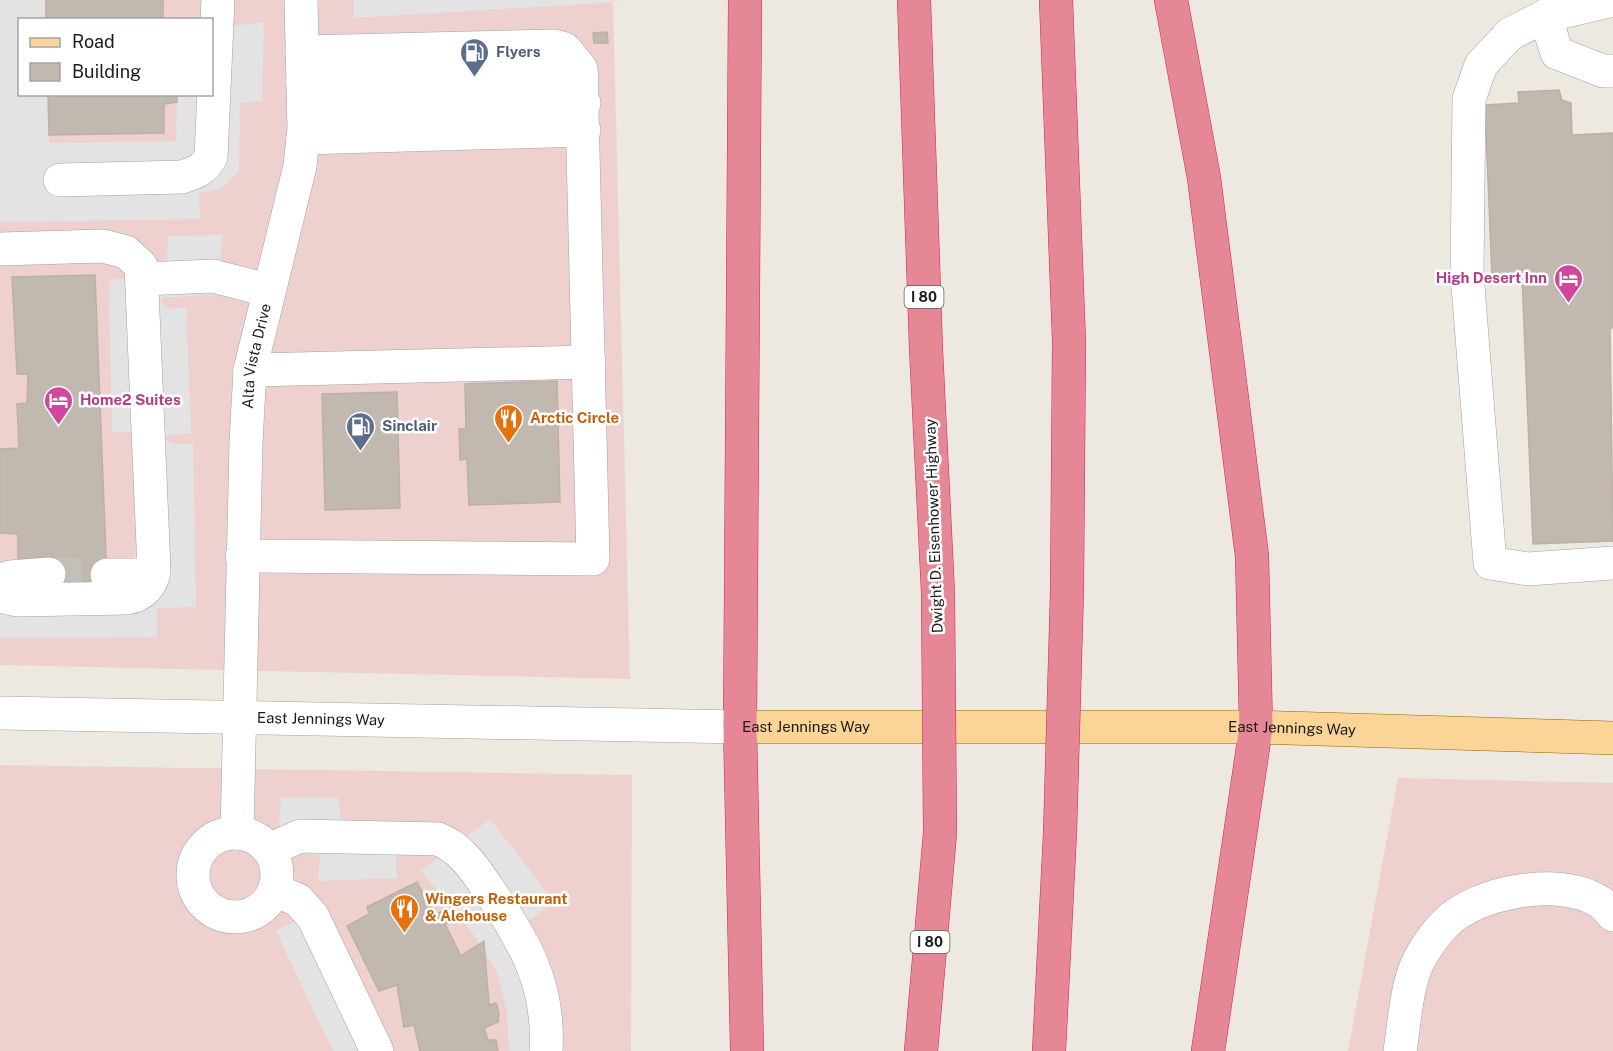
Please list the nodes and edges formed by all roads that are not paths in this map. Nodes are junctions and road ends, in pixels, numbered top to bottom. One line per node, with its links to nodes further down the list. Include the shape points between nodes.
1 (218, 0): 12 (street, via 208,163 182,177)
2 (301, 0): 10 (street, Alta Vista Drive)
3 (745, 0): 27 (highway)
4 (914, 0): 37 (highway, Dwight D. Eisenhower Highway / I 80, bridge, via 938,593 940,833)
5 (1056, 0): 38 (highway, bridge, via 1069,340 1067,591)
6 (1171, 0): 28 (highway, via 1204,178 1251,556)
7 (1612, 0): 8 (street)
8 (1545, 16): 9 (street, via 1557,53 1603,71); 19 (street, via 1510,33 1480,64 1469,99 1467,274 1490,563 1528,569)
9 (1613, 71)
10 (303, 96): 11 (street); 11 (street); 15 (street, Alta Vista Drive, via 300,166)
11 (584, 103): 16 (street)
12 (60, 180)
13 (0, 249): 14 (street, via 119,249 141,266)
14 (143, 279): 15 (street, via 213,276); 22 (street)
15 (268, 290): 17 (street, Alta Vista Drive)
16 (588, 362): 17 (street); 18 (street, via 593,559)
17 (250, 370): 18 (street, Alta Vista Drive)
18 (242, 556): 26 (street, Alta Vista Drive)
19 (1613, 562)
20 (49, 574): 23 (street)
21 (106, 575): 22 (street)
22 (153, 575): 24 (street, via 145,591 136,597 17,600)
23 (0, 581)
24 (0, 596)
25 (0, 713): 26 (street, East Jennings Way)
26 (239, 717): 27 (street, East Jennings Way); 30 (street, Alta Vista Drive)
27 (740, 727): 28 (main road, East Jennings Way); 36 (highway)
28 (1256, 728): 29 (main road, East Jennings Way); 39 (highway)
29 (1613, 738)
30 (237, 833): 31 (street, via 256,837); 32 (street, via 218,836 197,856 194,878 200,898 217,912 238,917 265,905)
31 (269, 850): 32 (street, via 277,869); 35 (street, via 300,836 438,839 448,843 474,868 520,936 544,999)
32 (274, 890): 34 (street, via 298,900 313,916)
33 (1613, 915): 40 (street, via 1600,902 1576,892 1546,887 1487,900 1446,923 1422,955 1413,977)
34 (377, 1051)
35 (546, 1051)
36 (747, 1051)
37 (921, 1051)
38 (1049, 1051)
39 (1208, 1051)
40 (1400, 1051)

